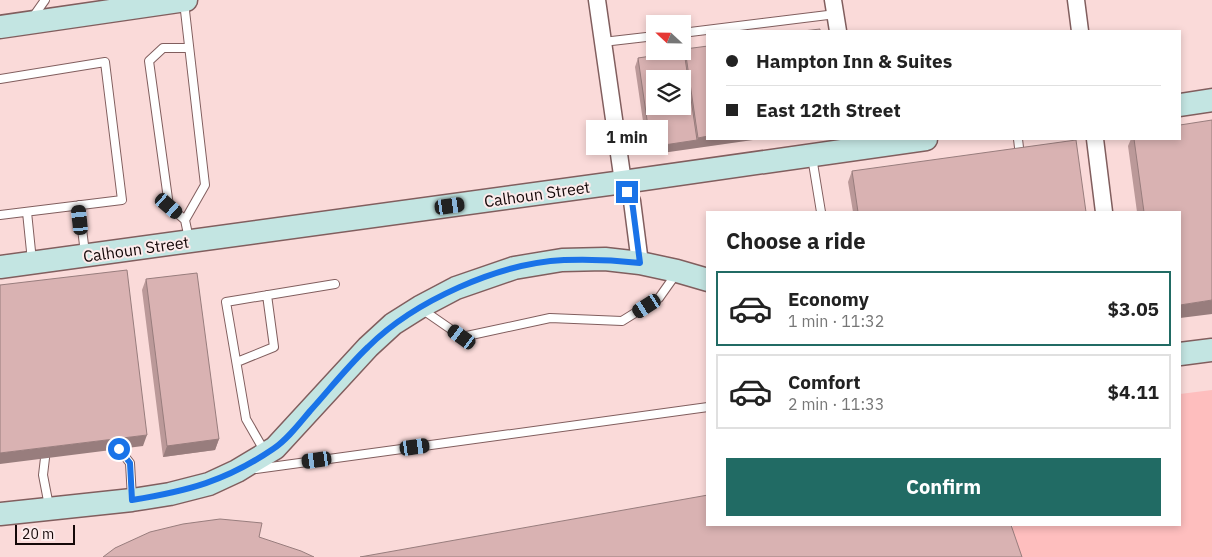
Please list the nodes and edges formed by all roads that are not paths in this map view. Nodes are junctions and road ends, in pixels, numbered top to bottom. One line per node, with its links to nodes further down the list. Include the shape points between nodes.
1 (46, 0): 6 (lane)
2 (185, 0): 6 (street); 13 (lane)
3 (597, 0): 12 (street)
4 (1076, 0): 9 (street)
5 (834, 7): 8 (street); 10 (lane)
6 (28, 23): 7 (street)
7 (0, 27)
8 (838, 30)
9 (1080, 30)
10 (691, 31)
11 (646, 37): 12 (lane)
12 (603, 42): 23 (street)
13 (189, 48): 29 (lane, via 205,184); 29 (lane, via 163,48 149,61 169,206)
14 (0, 79): 24 (lane, via 104,62 122,200)
15 (1212, 100): 16 (street)
16 (1181, 105)
17 (908, 140): 20 (street, Calhoun Street)
18 (1018, 140): 22 (lane)
19 (1095, 140): 26 (street)
20 (854, 143): 21 (street, Calhoun Street)
21 (811, 155): 23 (street, Calhoun Street); 25 (lane)
22 (1021, 158)
23 (623, 182): 30 (street, Calhoun Street); 33 (street, via 632,201)
24 (79, 205): 27 (lane); 31 (lane)
25 (822, 211)
26 (1104, 211)
27 (26, 212): 28 (lane); 32 (lane)
28 (0, 215)
29 (185, 220): 30 (lane)
30 (189, 242): 31 (street, Calhoun Street)
31 (85, 256): 32 (street, Calhoun Street)
32 (32, 263): 34 (street, Calhoun Street)
33 (640, 263): 35 (street); 39 (street, via 605,259 562,260 514,268 456,288)
34 (0, 267)
35 (678, 271): 36 (street); 39 (lane, via 659,298 622,321 550,318 462,337)
36 (706, 279)
37 (334, 284): 38 (lane)
38 (267, 295): 42 (lane, via 274,347); 42 (lane, via 226,302)
39 (420, 307): 45 (street, via 368,347 301,421)
40 (1212, 350): 41 (street)
41 (1181, 354)
42 (237, 362): 45 (lane, via 246,419)
43 (706, 407): 47 (lane)
44 (119, 449): 48 (lane, via 130,463)
45 (266, 453): 47 (street)
46 (45, 458): 49 (lane, via 43,476)
47 (236, 471): 48 (street, via 201,486)
48 (132, 500): 49 (street)
49 (50, 509): 50 (street)
50 (0, 514)

